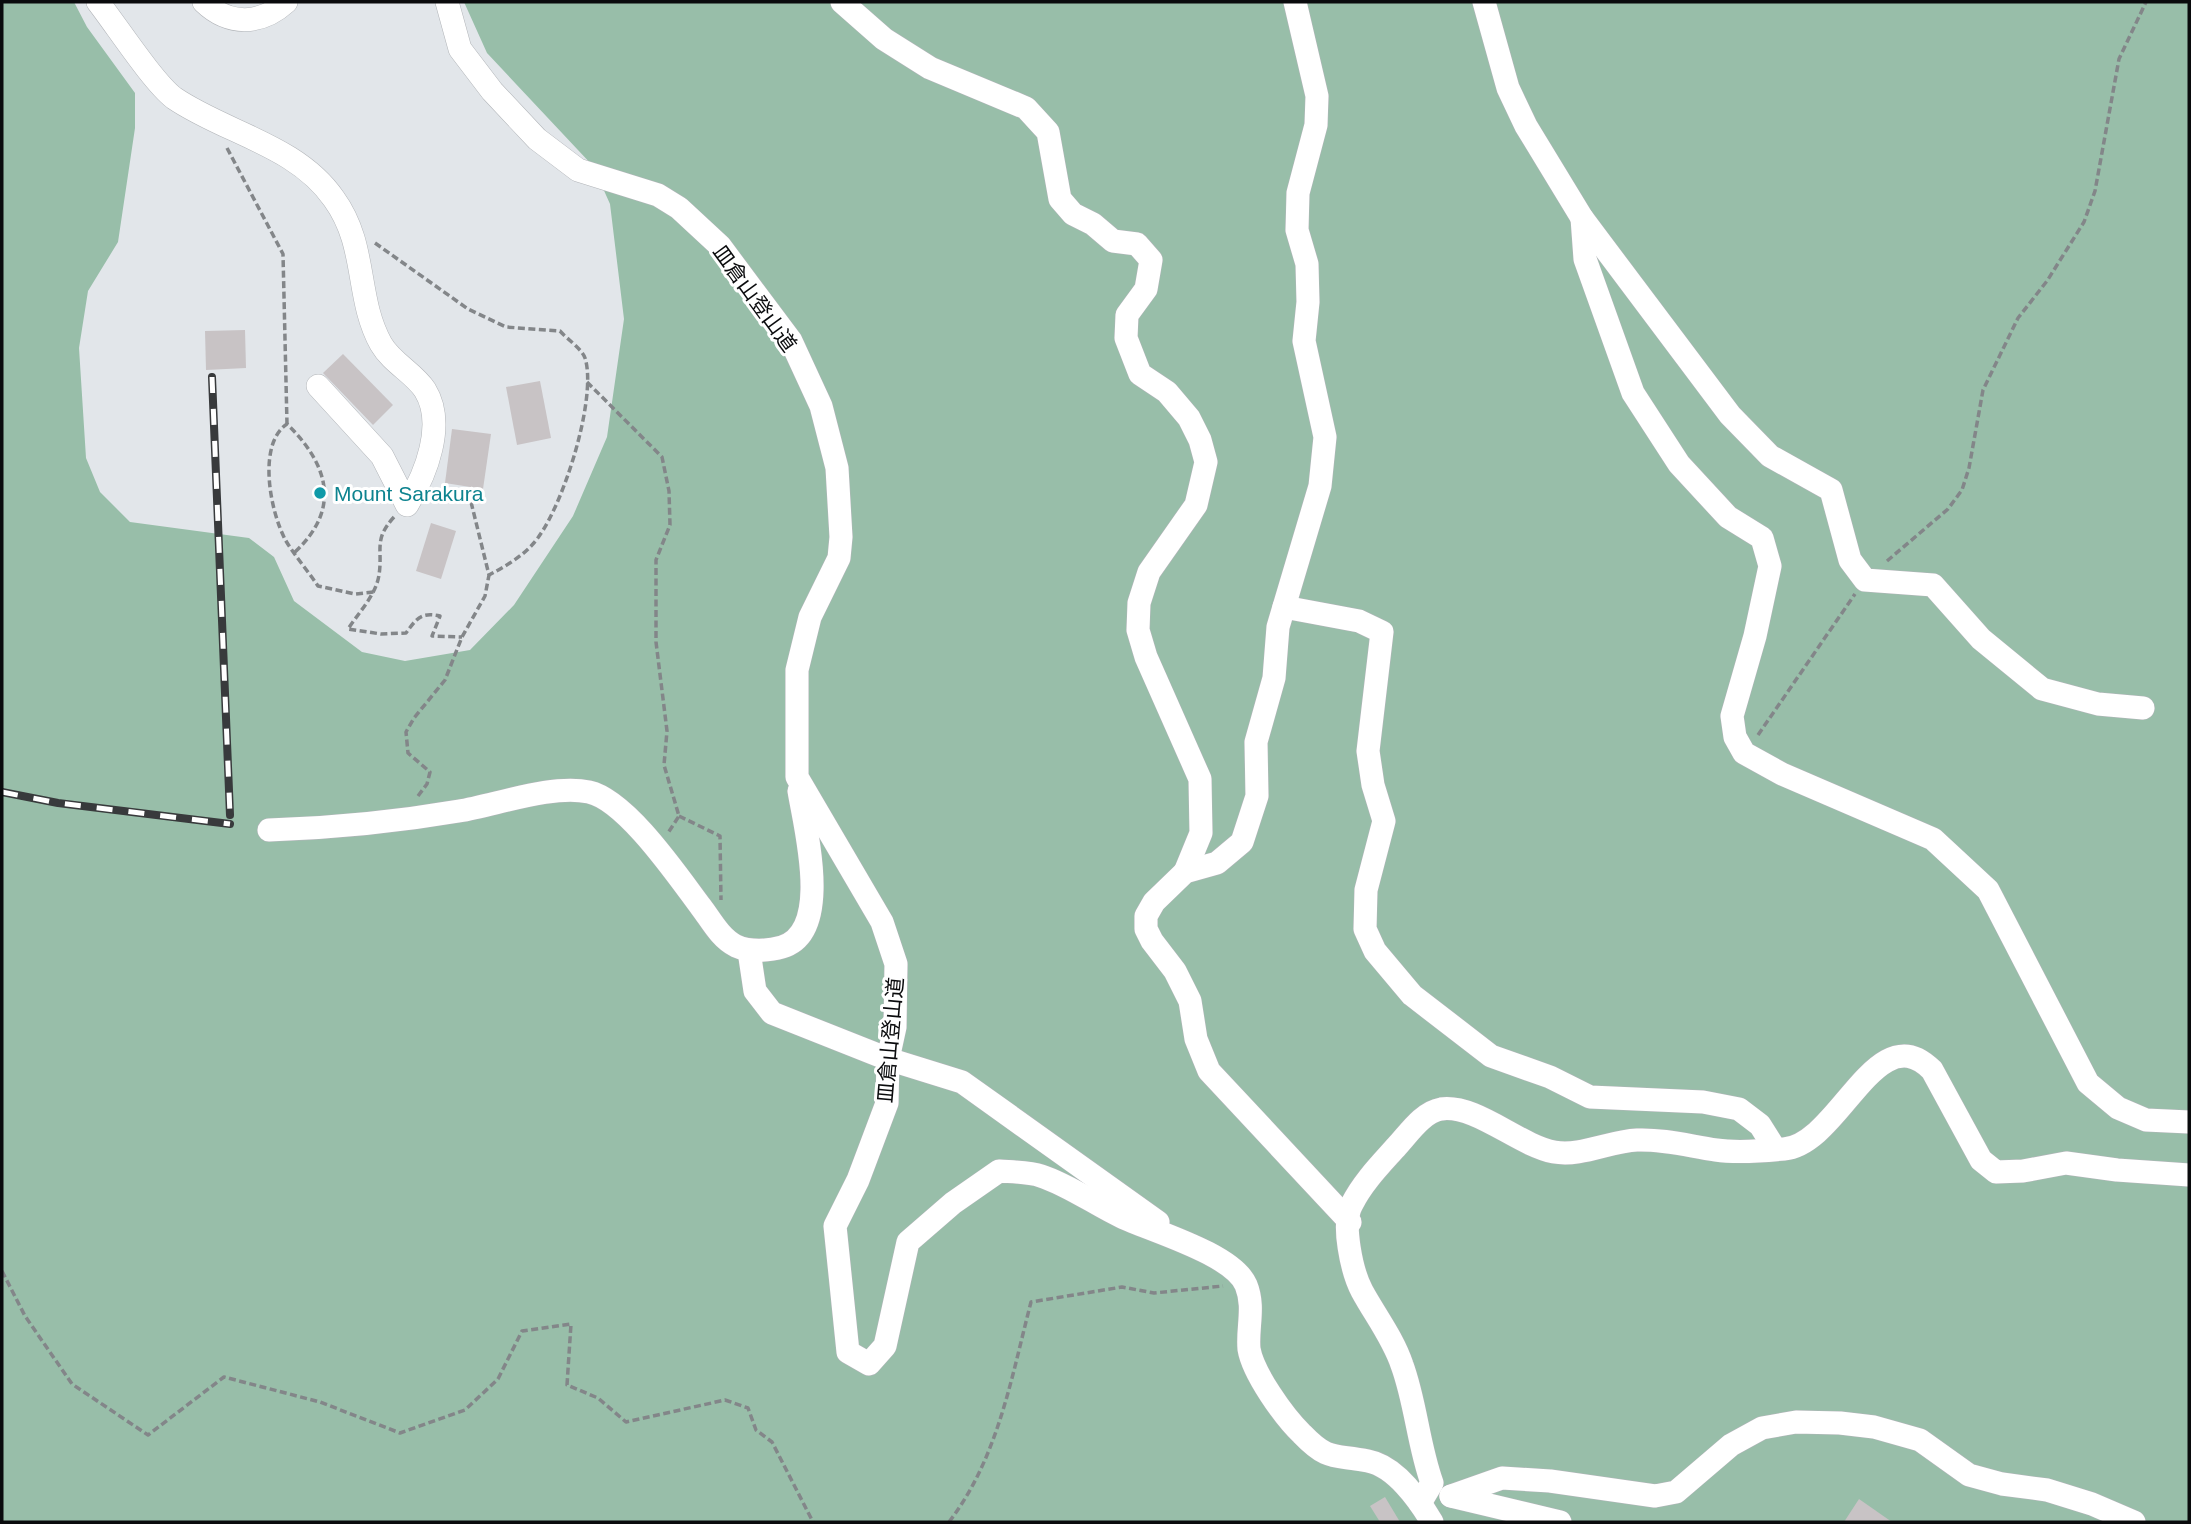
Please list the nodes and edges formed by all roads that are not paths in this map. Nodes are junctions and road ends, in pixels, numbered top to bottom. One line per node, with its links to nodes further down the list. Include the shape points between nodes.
1 (98, 2): 9 (street, via 173,97 309,170 334,198 358,247 371,322 399,368 424,388 435,421 419,484 407,505 382,456)
2 (204, 2): 3 (street, via 224,17 247,21 272,15)
3 (286, 2)
4 (447, 2): 12 (street, 皿倉山登山道, via 460,49 537,139 579,170 658,195 720,246 791,341 821,406 837,468 841,537 839,558 810,617 797,670)
5 (842, 2): 14 (street, via 884,39 930,68 1026,108 1048,132 1060,199 1073,214 1113,241 1137,244 1151,260 1146,289 1127,315 1126,338 1140,374 1167,392 1189,418 1206,462 1196,505 1149,572 1139,603 1138,630 1146,657 1200,779 1201,833)
6 (1295, 2): 10 (street, via 1317,96 1317,125 1298,193 1297,230 1307,264 1304,341 1325,437 1320,486)
7 (1484, 2): 8 (street, via 1508,88)
8 (1582, 218): 11 (street, via 1730,415 1770,456 1831,490 1850,560 1865,580 1933,585 1981,639 2042,689 2098,704); 17 (street, via 1585,259 1633,393 1679,464 1728,517 1762,538 1770,566 1732,716 1744,754 1933,839 1988,890 2088,1083 2118,1108 2146,1120)
9 (318, 386)
10 (1284, 607): 14 (street, via 1275,678 1256,742 1257,796 1242,842 1217,863); 18 (street, via 1359,621 1382,632 1368,751 1384,821 1366,890 1365,929 1375,951 1412,995 1490,1056 1590,1097 1703,1102 1739,1109 1760,1125)
11 (2143, 708)
12 (797, 777): 15 (street, via 813,904 796,940 783,947); 16 (street, 皿倉山登山道, via 882,922 896,964 895,1027)
13 (269, 830): 15 (street, via 349,828 557,792 605,796 658,849 722,935)
14 (1185, 872): 20 (street, via 1154,902 1146,916 1146,929 1190,1001 1196,1039 1209,1071)
15 (749, 951): 16 (street, via 755,991 772,1013)
16 (888, 1059): 21 (street, via 962,1082); 21 (street, 皿倉山登山道, via 887,1103 835,1226 848,1352 869,1364 886,1346 908,1242 999,1171 1041,1176 1124,1218)
17 (2189, 1122)
18 (1775, 1149): 19 (street, via 1804,1144 1818,1135 1882,1062 1901,1054 1922,1060 1932,1070 1981,1160 1996,1172 2066,1163); 20 (street, via 1717,1150 1682,1142 1636,1140 1555,1152 1466,1111 1440,1109 1420,1121 1374,1171 1350,1206)
19 (2189, 1175)
20 (1350, 1222): 23 (street, via 1348,1246 1360,1288 1403,1366 1432,1483)
21 (1184, 1241): 23 (street, 皿倉山登山道, via 1224,1263 1245,1283 1251,1305 1250,1349 1283,1412 1320,1451 1340,1459 1370,1461 1389,1471)
22 (1451, 1496): 23 (street); 24 (street); 25 (street, via 1502,1478 1655,1496 1676,1492 1731,1445 1762,1428 1796,1422 1840,1423 1920,1440 1969,1475 2047,1490)
23 (1426, 1513)
24 (1560, 1522)
25 (2134, 1522)

